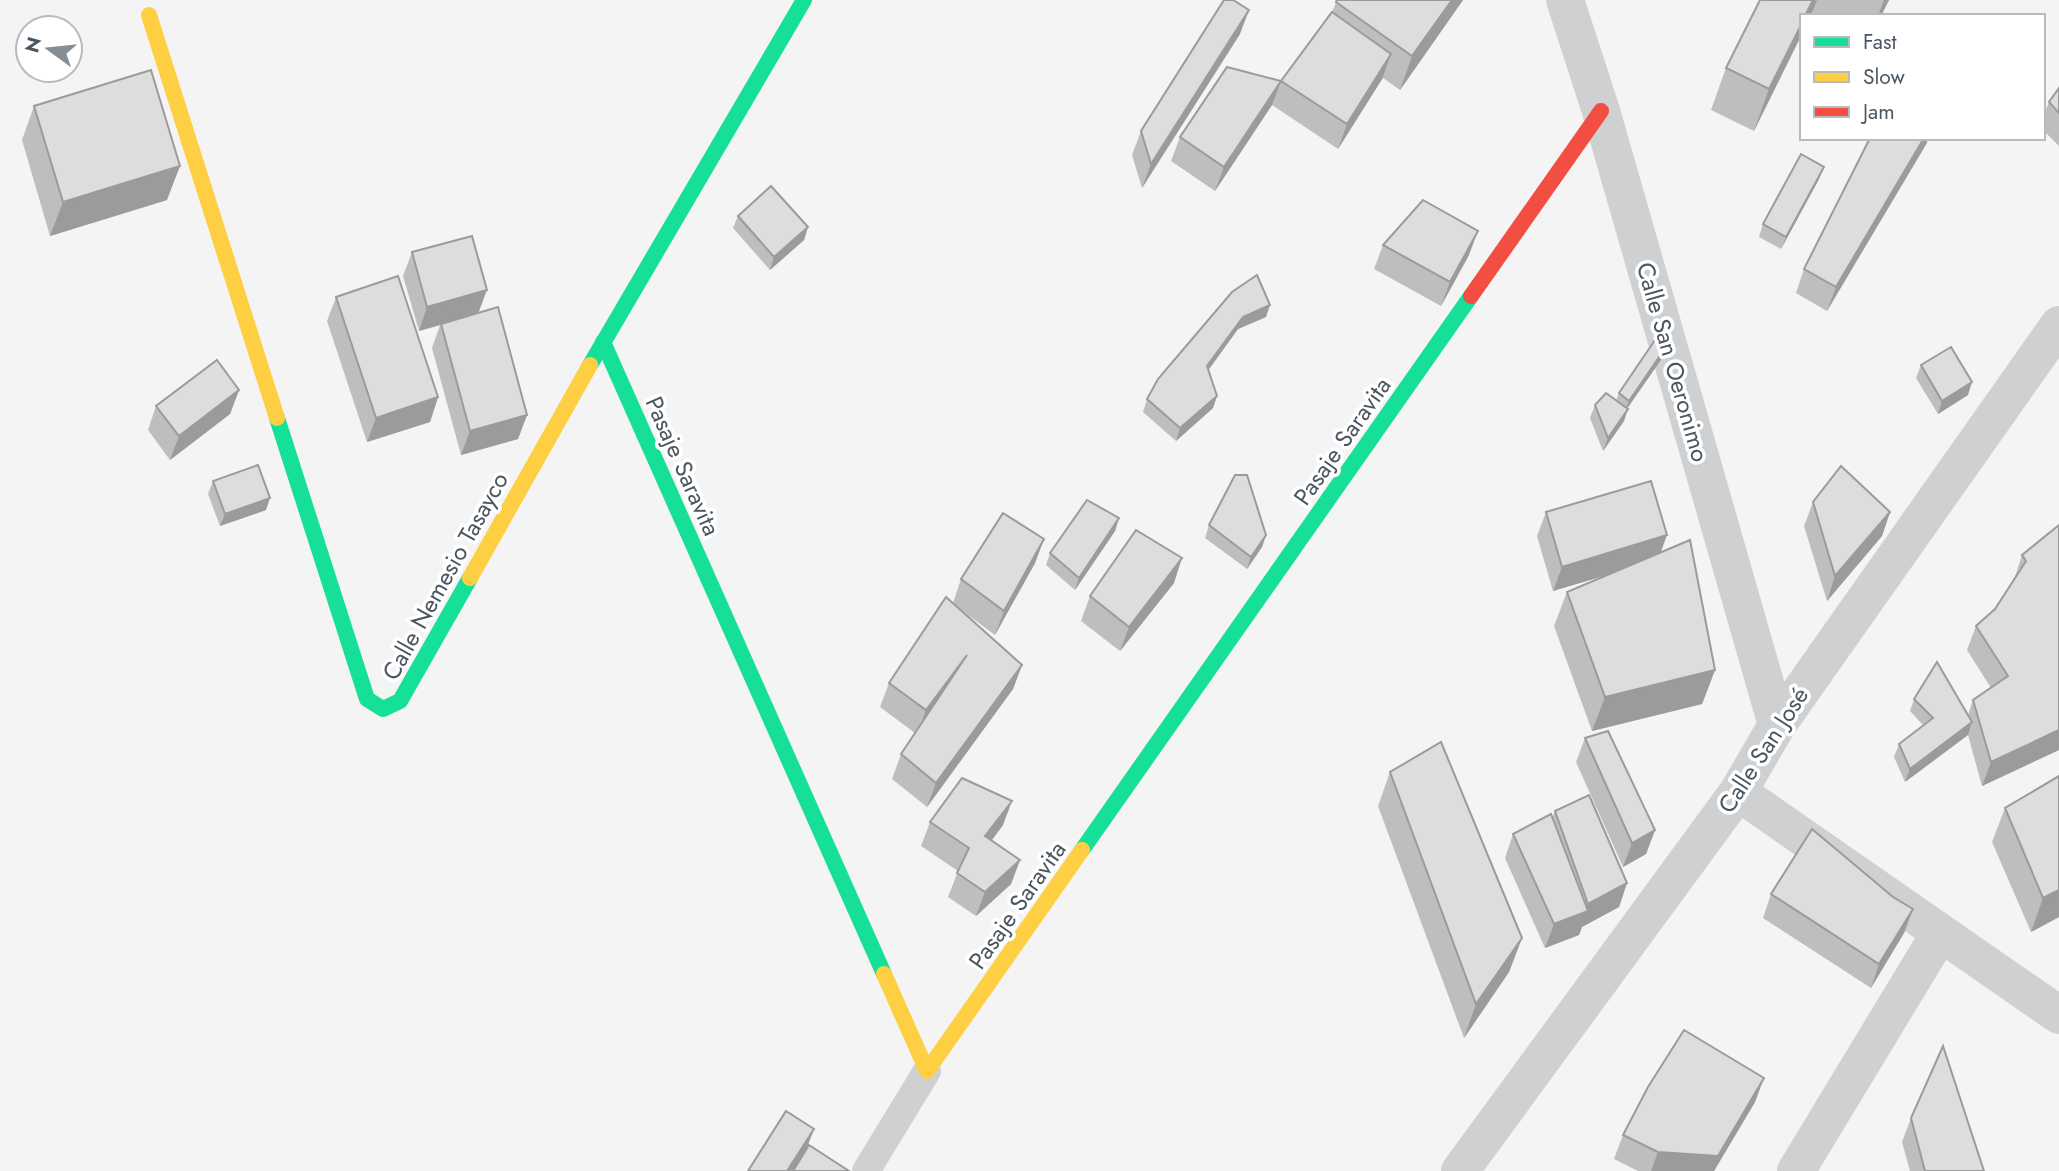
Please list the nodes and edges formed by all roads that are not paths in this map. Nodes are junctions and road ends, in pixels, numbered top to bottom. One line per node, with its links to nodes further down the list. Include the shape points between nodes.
1 (804, 0): 6 (street, Calle Nemesio Tasayco)
2 (1565, 0): 4 (street, Calle San Oeronimo)
3 (149, 15): 6 (street, Calle Nemesio Tasayco, via 367,699 383,709 401,701)
4 (1601, 111): 7 (street, Calle San Oeronimo); 11 (street, Pasaje Saravita)
5 (2059, 325): 7 (street, Calle San José)
6 (603, 342): 11 (street, Pasaje Saravita)
7 (1777, 724): 8 (street, Calle San José)
8 (1738, 792): 9 (street); 13 (street, Calle San José)
9 (1939, 935): 10 (street); 14 (street)
10 (2059, 1015)
11 (928, 1072): 12 (lane)
12 (866, 1171)
13 (1460, 1171)
14 (1796, 1171)

